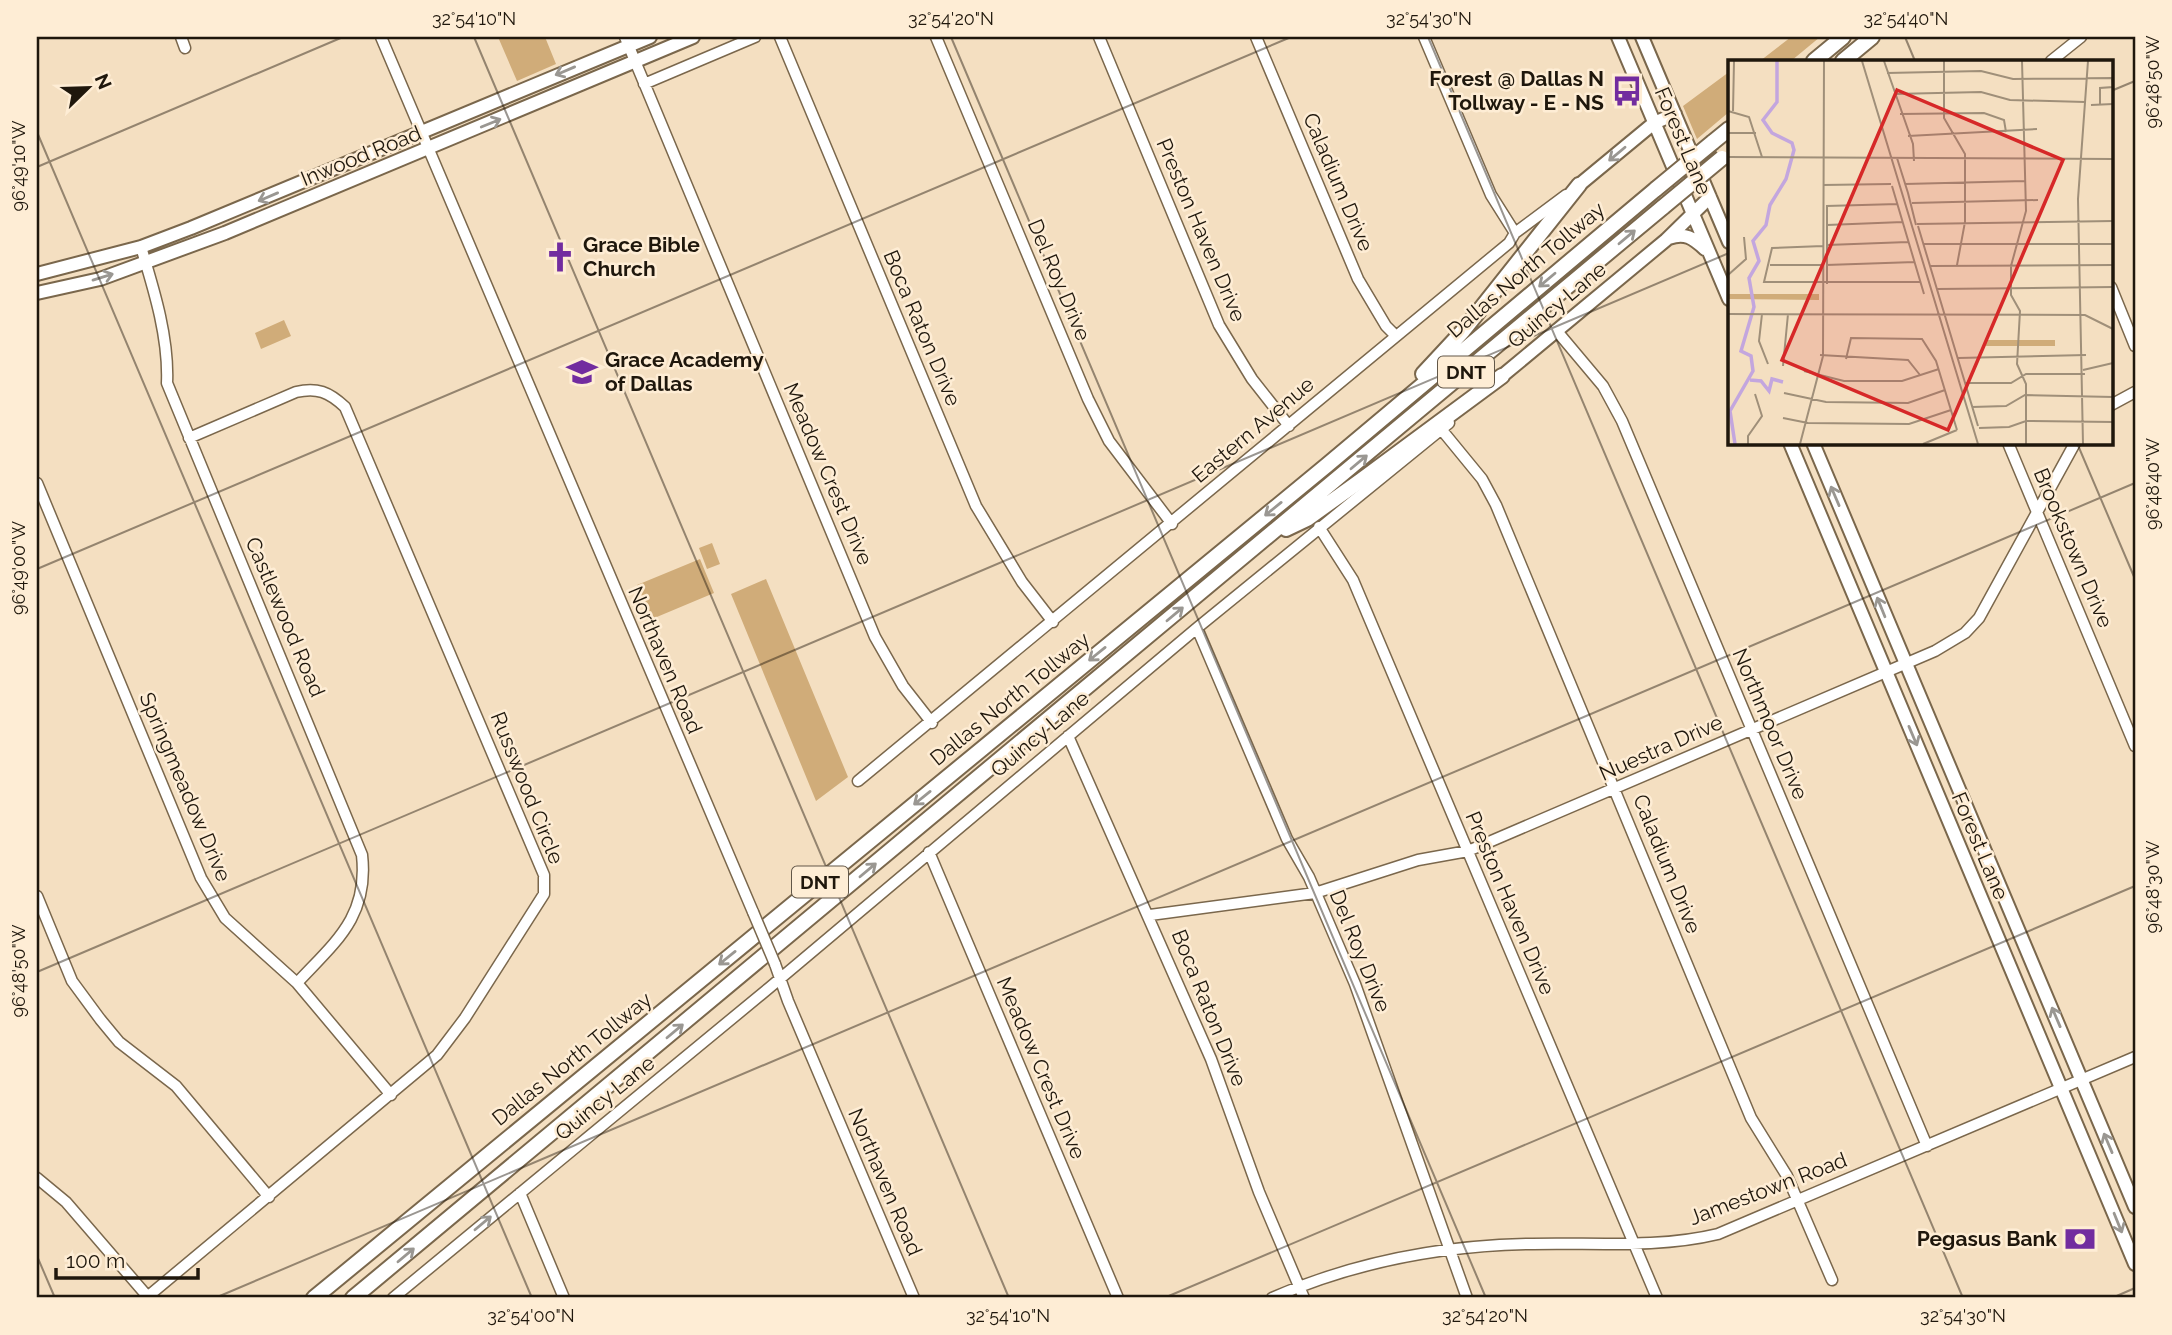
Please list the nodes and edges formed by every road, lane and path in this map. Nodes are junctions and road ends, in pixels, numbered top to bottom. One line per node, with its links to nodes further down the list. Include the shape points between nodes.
1 (181, 37): 17 (street)
2 (381, 37): 26 (street, Northaven Road)
3 (650, 37): 16 (main road, Inwood Road)
4 (693, 37): 21 (main road, Inwood Road)
5 (755, 37): 22 (street)
6 (780, 37): 63 (street, Boca Raton Drive, via 976,506 1022,582)
7 (936, 37): 58 (street, Del Roy Drive, via 1088,399 1123,462)
8 (1099, 37): 49 (street, Preston Haven Drive, via 1219,325 1252,379)
9 (1256, 37): 43 (street, Caladium Drive, via 1358,279)
10 (1424, 37): 32 (street, via 1491,195)
11 (1618, 37): 24 (main road, Forest Lane)
12 (1642, 37): 23 (main road, Forest Lane)
13 (1843, 37): 18 (highway)
14 (1872, 37): 19 (highway)
15 (2081, 37): 20 (street)
16 (627, 41): 21 (street, Meadow Crest Drive); 26 (main road, Inwood Road, one-way to 26)
17 (186, 48)
18 (1815, 60)
19 (1844, 60)
20 (2052, 60)
21 (635, 62): 22 (street, Meadow Crest Drive); 27 (main road, Inwood Road, one-way to 21)
22 (644, 84): 67 (street, Meadow Crest Drive, via 875,638)
23 (1675, 114): 24 (main road, Eastern Avenue); 30 (main road, Forest Lane)
24 (1654, 123): 29 (main road, Eastern Avenue, one-way to 29); 31 (main road, Forest Lane)
25 (1728, 130): 48 (highway, Dallas North Tollway / DNT, one-way to 48, bridge)
26 (422, 134): 27 (street, Northaven Road); 35 (main road, Inwood Road, one-way to 35)
27 (428, 149): 37 (main road, Inwood Road); 80 (street, Northaven Road, bridge)
28 (1726, 156): 60 (highway, Dallas North Tollway / DNT, one-way to 28, bridge)
29 (1579, 185): 32 (street, Eastern Avenue); 48 (highway, via 1463,331)
30 (1710, 197): 31 (main road, Quincy Lane); 34 (main road, Forest Lane)
31 (1692, 214): 33 (main road, Quincy Lane); 36 (main road, Forest Lane)
32 (1515, 233): 43 (street, Eastern Avenue, via 1509,243)
33 (1666, 240): 36 (main road, via 1692,237); 42 (main road, Quincy Lane)
34 (1728, 240)
35 (141, 247): 37 (street, Castlewood Road); 38 (main road, Inwood Road)
36 (1709, 252): 41 (main road, Forest Lane)
37 (146, 263): 40 (main road, Inwood Road, one-way to 37); 51 (street, Castlewood Road, via 156,294 167,383)
38 (37, 274)
39 (2112, 289): 44 (street)
40 (37, 293)
41 (1728, 297)
42 (1556, 330): 45 (main road, Quincy Lane); 68 (street, Northmoor Drive, via 1617,410)
43 (1396, 336): 49 (street, Eastern Avenue)
44 (2135, 346)
45 (1502, 376): 50 (street, Quincy Lane); 60 (highway, via 1307,519)
46 (2135, 392): 47 (street)
47 (2112, 404)
48 (1392, 409): 100 (highway, Dallas North Tollway / DNT, one-way to 100)
49 (1289, 426): 58 (street, Eastern Avenue)
50 (1441, 429): 59 (street, Quincy Lane); 72 (street, Caladium Drive, via 1496,505)
51 (189, 438): 81 (street, Castlewood Road, via 362,855 364,872 356,913 347,930); 85 (street, Russwood Circle, via 313,388 331,394 345,407 544,875 540,905 465,1018 437,1055)
52 (1792, 444): 62 (main road, Forest Lane)
53 (1813, 444): 61 (main road, Forest Lane, one-way to 53)
54 (2008, 444): 57 (street, Brookstown Drive)
55 (2073, 444): 57 (street, Nuestra Drive)
56 (37, 483): 81 (street, Springmeadow Drive, via 201,878 225,918)
57 (2038, 512): 65 (street, Nuestra Drive, via 1979,618 1954,641); 70 (street, Brookstown Drive)
58 (1172, 524): 63 (street, Eastern Avenue)
59 (1319, 527): 64 (street, Quincy Lane); 73 (street, Preston Haven Drive, via 1353,580)
60 (1269, 537): 101 (highway, Dallas North Tollway / DNT, one-way to 60)
61 (1857, 548): 62 (main road); 65 (main road, Forest Lane, one-way to 61)
62 (1838, 557): 66 (main road, Forest Lane)
63 (1053, 622): 67 (street, Eastern Avenue)
64 (1197, 628): 69 (street, Quincy Lane); 75 (street, Del Roy Drive, via 1287,839)
65 (1905, 665): 66 (street, Nuestra Drive); 76 (main road, Forest Lane)
66 (1886, 673): 68 (street, Nuestra Drive); 78 (main road, Forest Lane, one-way to 78)
67 (932, 723): 71 (street, Eastern Avenue)
68 (1750, 729): 72 (street, Nuestra Drive); 86 (street, Northmoor Drive)
69 (1068, 736): 74 (street, Quincy Lane); 79 (street, Boca Raton Drive)
70 (2135, 746)
71 (858, 781)
72 (1616, 789): 73 (street, Nuestra Drive); 92 (street, Caladium Drive, via 1751,1118)
73 (1468, 851): 75 (street, Nuestra Drive, via 1418,860); 94 (street, Preston Haven Drive)
74 (929, 852): 80 (street, Quincy Lane); 105 (street, Meadow Crest Drive)
75 (1315, 893): 79 (street, Nuestra Drive); 95 (street, Del Roy Drive, via 1355,984)
76 (2004, 895): 78 (main road); 83 (main road, Forest Lane, one-way to 76)
77 (37, 896): 91 (street, via 72,981 100,1019 119,1042 184,1094)
78 (1984, 904): 84 (main road, Forest Lane)
79 (1150, 915): 98 (street, Boca Raton Drive)
80 (781, 978): 90 (street, Quincy Lane); 104 (street, Northaven Road)
81 (297, 983): 85 (street, Springmeadow Drive)
82 (2135, 1057): 83 (street, Jamestown Road)
83 (2082, 1080): 84 (street, Jamestown Road); 87 (main road, Forest Lane, one-way to 83)
84 (2062, 1088): 86 (street, Jamestown Road); 89 (main road, Forest Lane)
85 (391, 1095): 91 (street, Russwood Circle)
86 (1927, 1146): 92 (street, Jamestown Road)
87 (2121, 1174): 89 (main road); 93 (main road, Forest Lane)
88 (37, 1178): 99 (street, via 66,1202)
89 (2102, 1182): 96 (main road, Forest Lane, one-way to 96)
90 (520, 1193): 102 (street, Quincy Lane, one-way to 90); 103 (street)
91 (269, 1197): 99 (street, Russwood Circle)
92 (1798, 1200): 94 (street, Jamestown Road, via 1717,1234 1692,1240); 97 (street, Caladium Drive)
93 (2135, 1207)
94 (1634, 1242): 95 (street, Jamestown Road); 109 (street, Preston Haven Drive)
95 (1448, 1251): 98 (street, Jamestown Road, via 1373,1264); 108 (street, Del Roy Drive)
96 (2135, 1264)
97 (1832, 1280)
98 (1298, 1287): 106 (street, Jamestown Road); 107 (street, Boca Raton Drive)
99 (147, 1297)
100 (314, 1298)
101 (353, 1298)
102 (393, 1298)
103 (564, 1298)
104 (914, 1298)
105 (1118, 1298)
106 (1272, 1298)
107 (1304, 1298)
108 (1467, 1298)
109 (1657, 1298)

